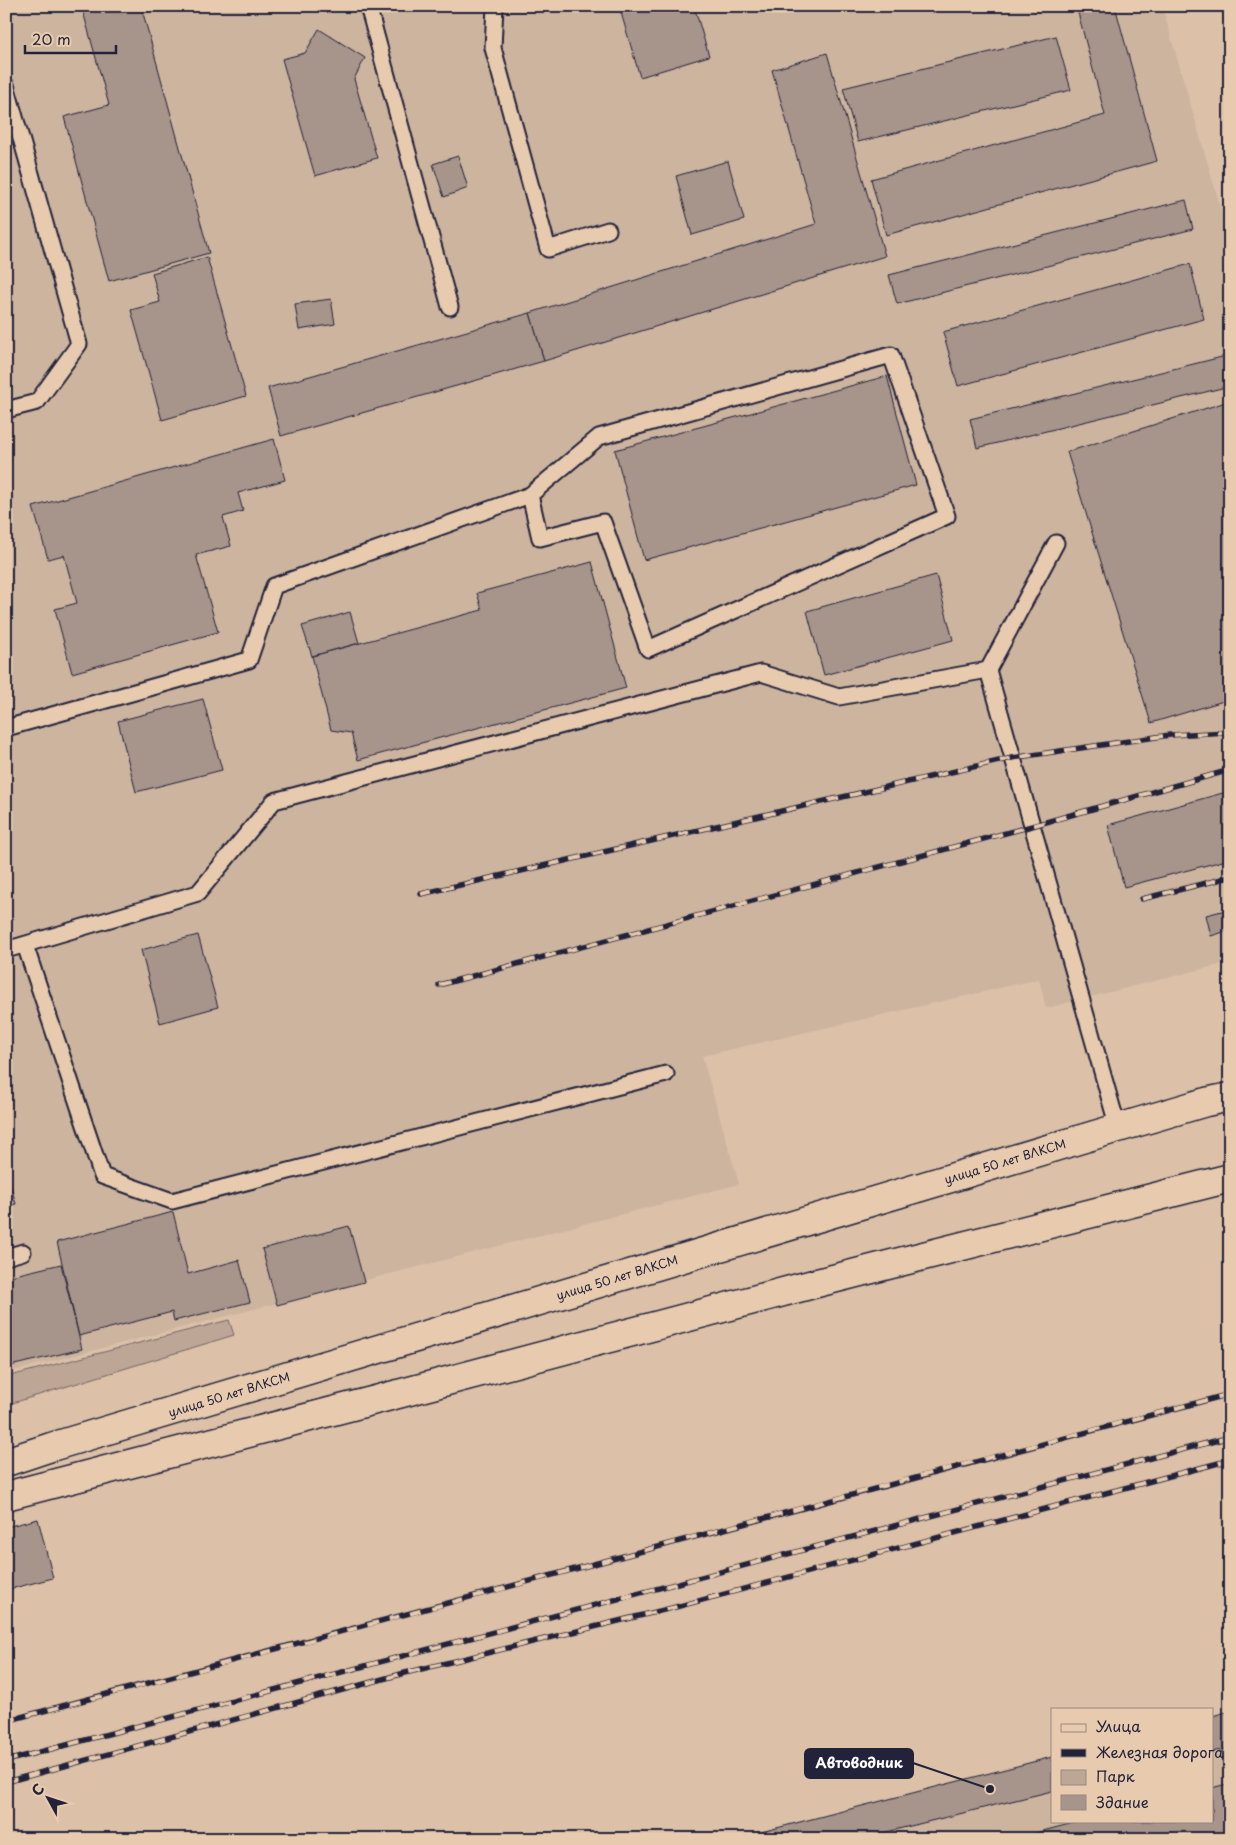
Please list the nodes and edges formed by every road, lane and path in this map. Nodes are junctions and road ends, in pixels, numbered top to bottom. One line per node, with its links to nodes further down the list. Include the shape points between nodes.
1 (368, 6): 5 (lane)
2 (495, 6): 4 (lane, via 492,48 548,249)
3 (6, 85): 6 (lane, via 79,344 37,402)
4 (608, 230)
5 (450, 307)
6 (6, 410)
7 (530, 495): 7 (lane, via 599,437 891,355 946,516 648,649 603,522 540,538); 10 (lane, via 274,586 249,660)
8 (1056, 543): 9 (lane)
9 (988, 670): 11 (lane, via 839,697 762,672 274,801 198,893); 15 (lane)
10 (6, 728)
11 (25, 945): 12 (lane); 13 (lane, via 102,1176 172,1201)
12 (6, 950)
13 (666, 1074)
14 (1222, 1097): 15 (street, улица 50 лет ВЛКСМ)
15 (1118, 1128): 19 (street, улица 50 лет ВЛКСМ)
16 (1230, 1178): 20 (street)
17 (24, 1252): 18 (lane)
18 (6, 1257)
19 (6, 1462)
20 (6, 1496)

